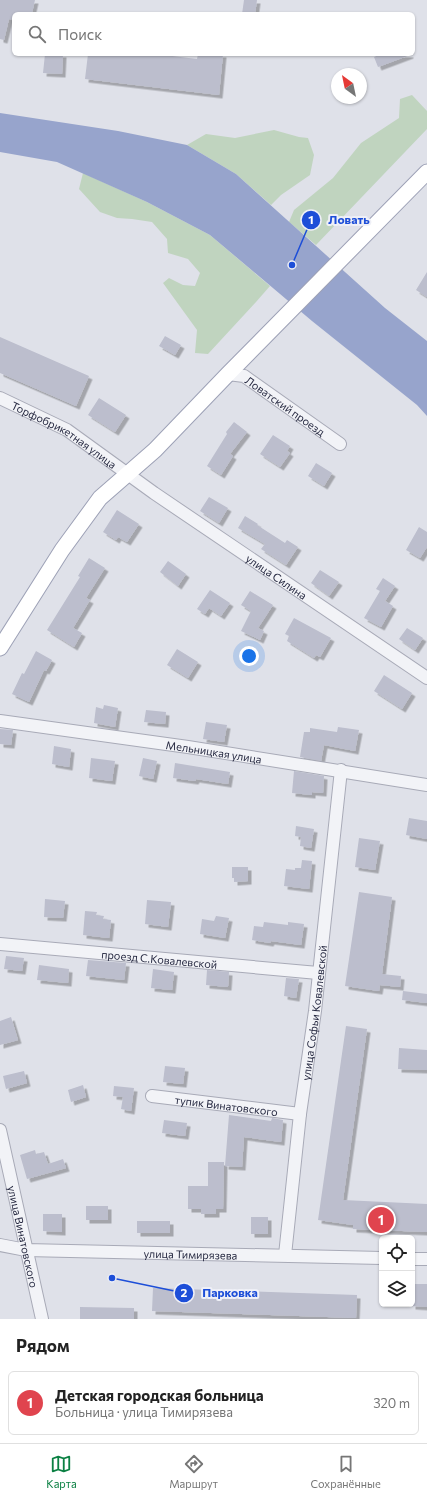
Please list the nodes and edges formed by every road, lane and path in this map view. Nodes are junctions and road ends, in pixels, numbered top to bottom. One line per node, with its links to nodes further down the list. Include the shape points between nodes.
1 (427, 172): 2 (main road)
2 (228, 374): 4 (street, Ловатский проезд, via 244,376); 5 (main road, via 155,450)
3 (0, 398): 5 (street, Торфобрикетная улица, via 67,430)
4 (340, 444)
5 (128, 473): 6 (main road, via 100,498 62,550); 7 (street, улица Силина)
6 (0, 648)
7 (427, 678)
8 (0, 721): 9 (street, Мельницкая улица)
9 (341, 770): 10 (street, Мельницкая улица); 12 (street, улица Софьи Ковалевской)
10 (427, 785)
11 (0, 944): 12 (street, проезд С.Ковалевской)
12 (318, 973): 14 (street, улица Софьи Ковалевской)
13 (152, 1096): 14 (street, тупик Винатовского)
14 (300, 1114): 18 (street, улица Софьи Ковалевской)
15 (0, 1130): 17 (street, улица Винатовского)
16 (0, 1245): 17 (street, улица Тимирязева)
17 (26, 1250): 18 (street, улица Тимирязева); 22 (street, улица Винатовского)
18 (285, 1255): 19 (street, улица Тимирязева)
19 (379, 1258)
20 (415, 1259): 21 (street)
21 (427, 1259)
22 (42, 1319)

